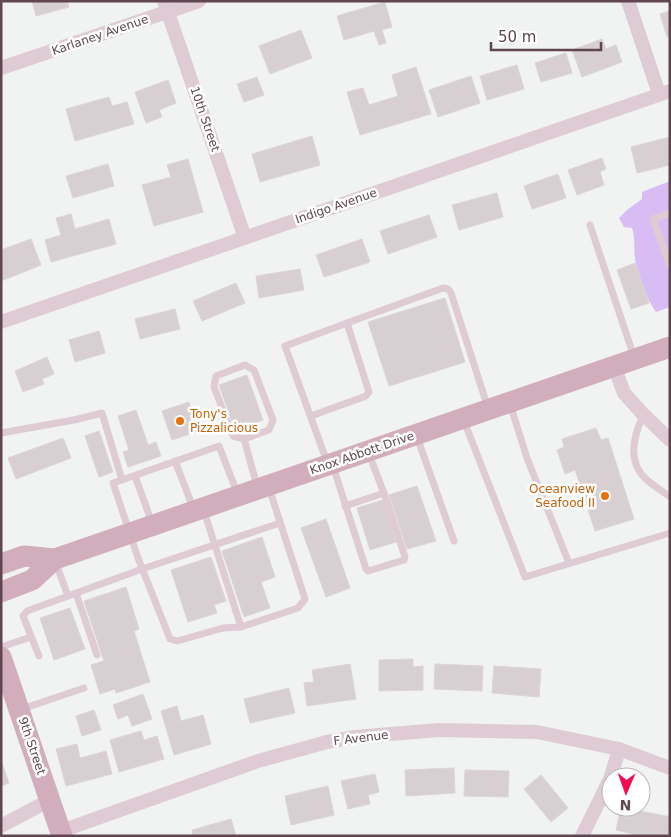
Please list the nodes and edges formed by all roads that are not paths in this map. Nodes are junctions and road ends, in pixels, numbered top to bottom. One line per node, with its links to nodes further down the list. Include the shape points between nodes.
1 (199, 1): 3 (street, Karlaney Avenue)
2 (628, 1): 5 (street)
3 (166, 6): 4 (street, Karlaney Avenue); 8 (street, 10th Street)
4 (1, 68)
5 (665, 92): 8 (street, Indigo Avenue)
6 (670, 213): 9 (lane, via 653,219)
7 (590, 224): 13 (lane)
8 (245, 238): 10 (street, Indigo Avenue)
9 (670, 266)
10 (1, 322)
11 (347, 323): 16 (lane, via 443,288 448,289); 18 (lane, via 369,392 366,396); 18 (lane, via 285,346)
12 (670, 347): 13 (main road, Knox Abbott Drive)
13 (635, 359): 14 (main road, Knox Abbott Drive)
14 (614, 366): 15 (main road, Knox Abbott Drive); 17 (street, via 624,393)
15 (510, 402): 16 (main road, Knox Abbott Drive); 42 (lane)
16 (489, 410): 19 (main road, Knox Abbott Drive)
17 (643, 415): 23 (street); 32 (lane, via 633,448 636,464 646,479)
18 (311, 416): 26 (lane)
19 (463, 418): 21 (main road, Knox Abbott Drive); 42 (lane, via 525,577)
20 (1, 433): 28 (lane, via 102,412)
21 (416, 435): 24 (main road, Knox Abbott Drive); 39 (lane)
22 (244, 439): 22 (lane, via 269,430 273,420 254,370 245,365 216,376 214,387 232,436); 29 (lane)
23 (670, 440)
24 (368, 451): 26 (main road, Knox Abbott Drive); 30 (lane)
25 (175, 461): 27 (lane); 31 (lane, via 219,446); 34 (lane)
26 (330, 464): 29 (main road, Knox Abbott Drive); 33 (lane)
27 (135, 476): 28 (lane); 36 (lane)
28 (122, 480): 38 (lane, via 114,483)
29 (263, 487): 31 (main road, Knox Abbott Drive); 35 (lane)
30 (384, 493): 33 (lane); 33 (lane, via 405,560 367,570)
31 (238, 496): 34 (main road, Knox Abbott Drive)
32 (670, 496)
33 (346, 506)
34 (198, 510): 36 (main road, Knox Abbott Drive); 40 (lane)
35 (280, 522): 40 (lane); 48 (lane, via 305,599 298,608)
36 (153, 525): 38 (main road, Knox Abbott Drive)
37 (670, 533): 42 (lane)
38 (129, 534): 41 (main road, Knox Abbott Drive); 44 (lane)
39 (454, 541)
40 (214, 545): 44 (lane); 48 (lane)
41 (54, 559): 43 (main road, Knox Abbott Drive, via 24,556); 45 (main road, Knox Abbott Drive, via 32,580); 47 (lane)
42 (569, 563)
43 (1, 564)
44 (142, 569): 46 (lane); 48 (lane, via 170,639 177,641 222,628)
45 (1, 592)
46 (76, 593): 47 (lane); 50 (lane)
47 (68, 596): 49 (lane, via 27,611 23,616)
48 (241, 627)
49 (31, 636): 51 (lane); 52 (lane)
50 (97, 655)
51 (39, 656)
52 (2, 659): 54 (main road, 9th Street)
53 (84, 688): 54 (lane)
54 (20, 710): 59 (main road, 9th Street)
55 (619, 749): 56 (street); 57 (street, F Avenue); 61 (street, F Avenue, via 520,730 439,730 355,737 258,761)
56 (614, 767)
57 (670, 768)
58 (601, 797): 62 (street)
59 (50, 800): 60 (street); 61 (main road, 9th Street)
60 (1, 826)
61 (61, 834)
62 (582, 836)

